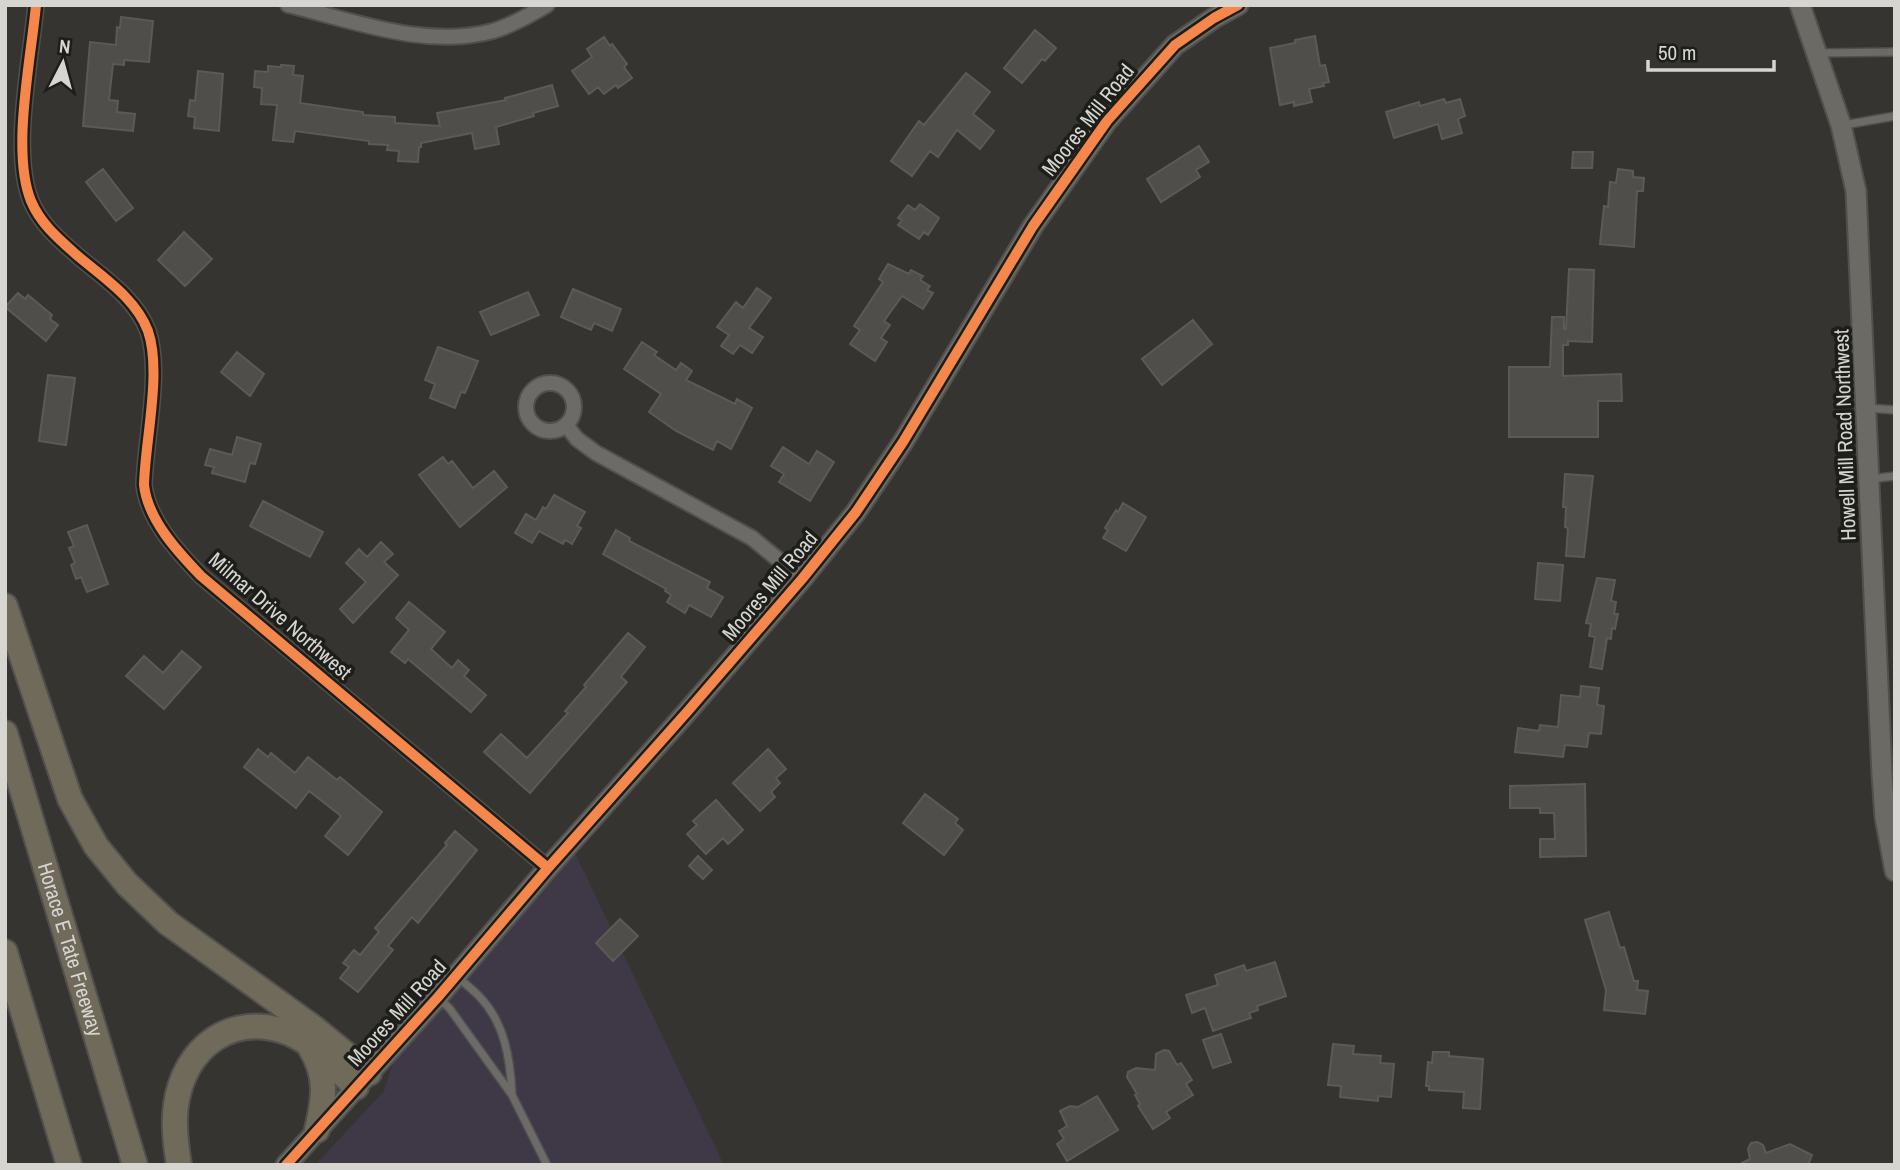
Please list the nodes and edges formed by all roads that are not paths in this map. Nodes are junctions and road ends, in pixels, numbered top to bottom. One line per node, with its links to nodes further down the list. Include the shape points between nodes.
1 (36, 5): 18 (street, Milmar Drive Northwest, via 24,178 46,226 128,299 151,343 144,485 160,527 201,576)
2 (288, 5): 3 (street, via 444,38 516,23)
3 (547, 5)
4 (1238, 5): 15 (street, Moores Mill Road, via 1175,45 1101,128 1033,226 888,466)
5 (1800, 5): 7 (street, Howell Mill Road Northwest)
6 (1895, 52): 7 (lane)
7 (1817, 53): 9 (street, Howell Mill Road Northwest)
8 (1895, 116): 9 (lane)
9 (1841, 125): 10 (street, Howell Mill Road Northwest, via 1856,191)
10 (1867, 407): 11 (lane); 14 (street, Howell Mill Road Northwest)
11 (1895, 410)
12 (566, 425): 15 (street, via 596,453 752,538)
13 (1895, 476): 14 (lane)
14 (1869, 479): 19 (street, Howell Mill Road Northwest, via 1885,817)
15 (802, 579): 18 (street, Moores Mill Road)
16 (5, 606): 24 (highway, via 70,799 96,846 168,923 314,1028)
17 (5, 733): 29 (highway, Horace E Tate Freeway)
18 (548, 868): 21 (street, Moores Mill Road)
19 (1895, 871)
20 (5, 952): 28 (highway)
21 (457, 975): 22 (street, Moores Mill Road); 25 (lane, via 496,1020 510,1056)
22 (438, 997): 24 (street, Moores Mill Road); 25 (lane)
23 (307, 1042): 24 (highway); 26 (highway, via 323,1081); 30 (highway, via 252,1026 232,1029 200,1050 187,1067 175,1107)
24 (363, 1080): 26 (street, Moores Mill Road)
25 (512, 1095): 27 (lane)
26 (317, 1130): 31 (street, Moores Mill Road)
27 (547, 1164)
28 (69, 1165)
29 (135, 1165)
30 (179, 1165)
31 (286, 1165)

